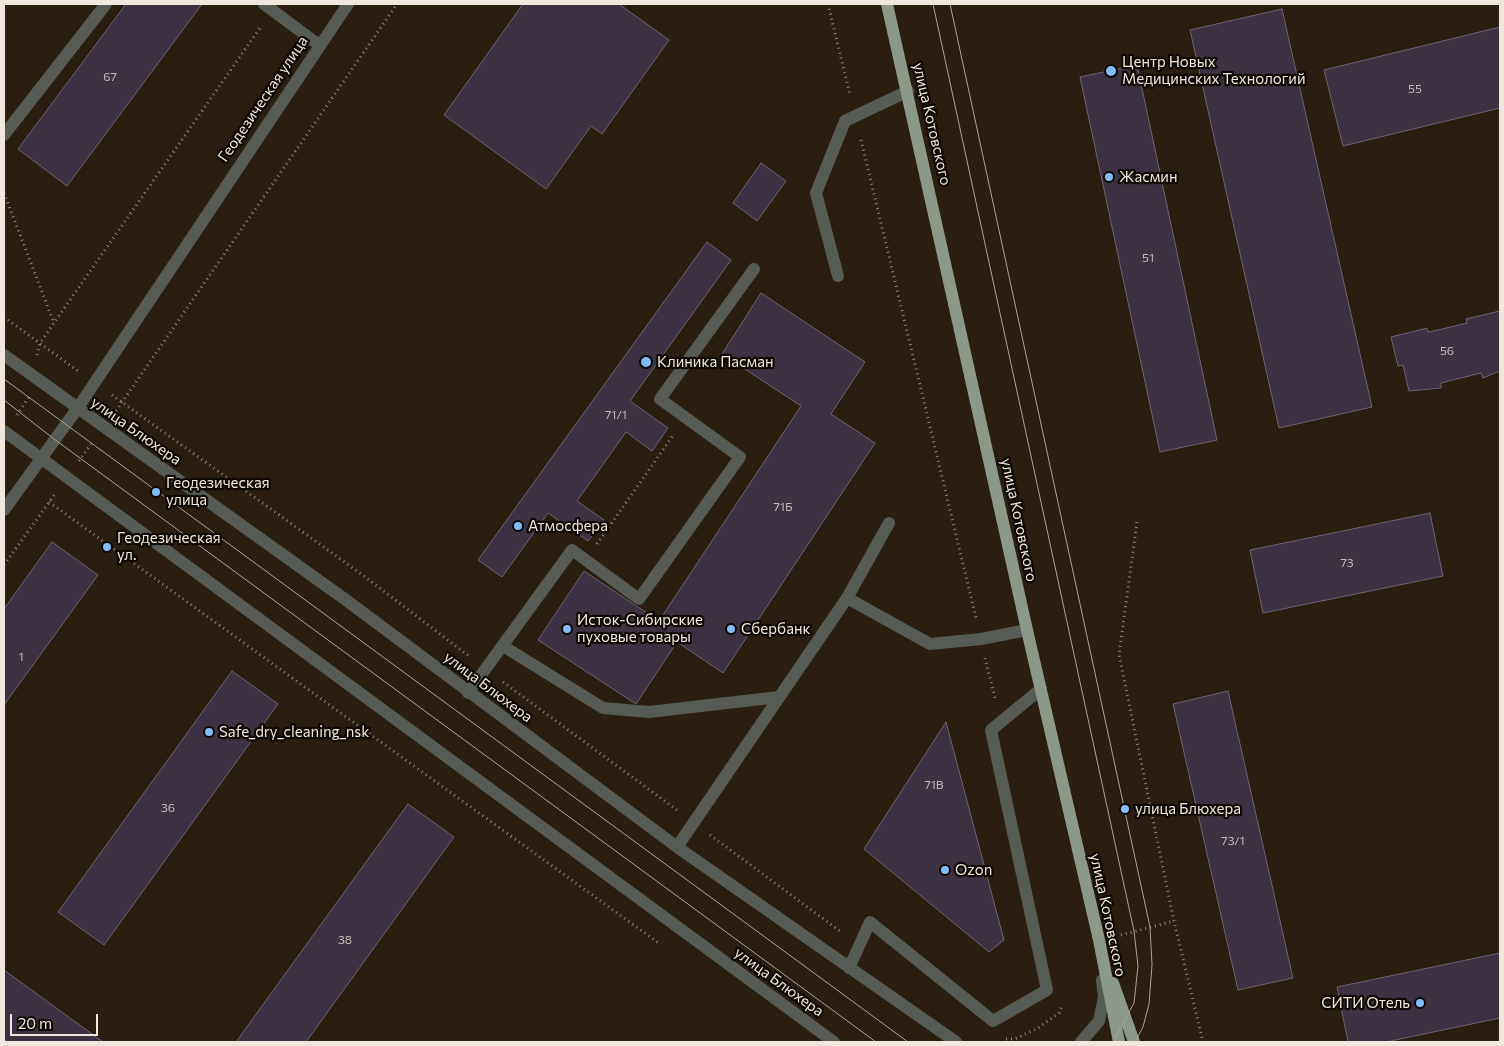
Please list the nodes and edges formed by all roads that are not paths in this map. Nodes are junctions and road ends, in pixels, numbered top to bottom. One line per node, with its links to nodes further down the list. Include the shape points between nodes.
1 (106, 4): 7 (street)
2 (348, 4): 5 (street, Геодезическая улица)
3 (887, 4): 6 (main road, улица Котовского)
4 (268, 7): 5 (street)
5 (319, 45): 11 (street, Геодезическая улица)
6 (908, 92): 9 (street, via 845,121 816,193); 17 (main road, улица Котовского)
7 (4, 135)
8 (754, 269): 18 (street, via 660,399 740,457 639,598 572,550)
9 (838, 276)
10 (4, 355): 11 (street, улица Блюхера)
11 (77, 409): 13 (street, Геодезическая улица); 20 (street, улица Блюхера, via 346,600)
12 (4, 431): 13 (street, улица Блюхера)
13 (41, 458): 14 (street, Геодезическая улица); 25 (street, улица Блюхера)
14 (4, 510)
15 (889, 523): 16 (street)
16 (847, 598): 17 (street, via 930,644); 21 (street)
17 (1027, 630): 19 (main road, улица Котовского)
18 (503, 646): 20 (street); 21 (street, via 603,708 649,712)
19 (1041, 690): 23 (main road, улица Котовского); 24 (street, via 991,730 1047,990 993,1021 870,922)
20 (468, 693): 22 (street, улица Блюхера)
21 (779, 697): 22 (street)
22 (677, 847): 24 (street, улица Блюхера)
23 (1100, 950): 27 (street, via 1104,997 1099,1020); 28 (main road, улица Котовского); 29 (main road)
24 (848, 968): 26 (street, улица Блюхера)
25 (834, 1042)
26 (956, 1042)
27 (1081, 1042)
28 (1119, 1042)
29 (1134, 1042)

